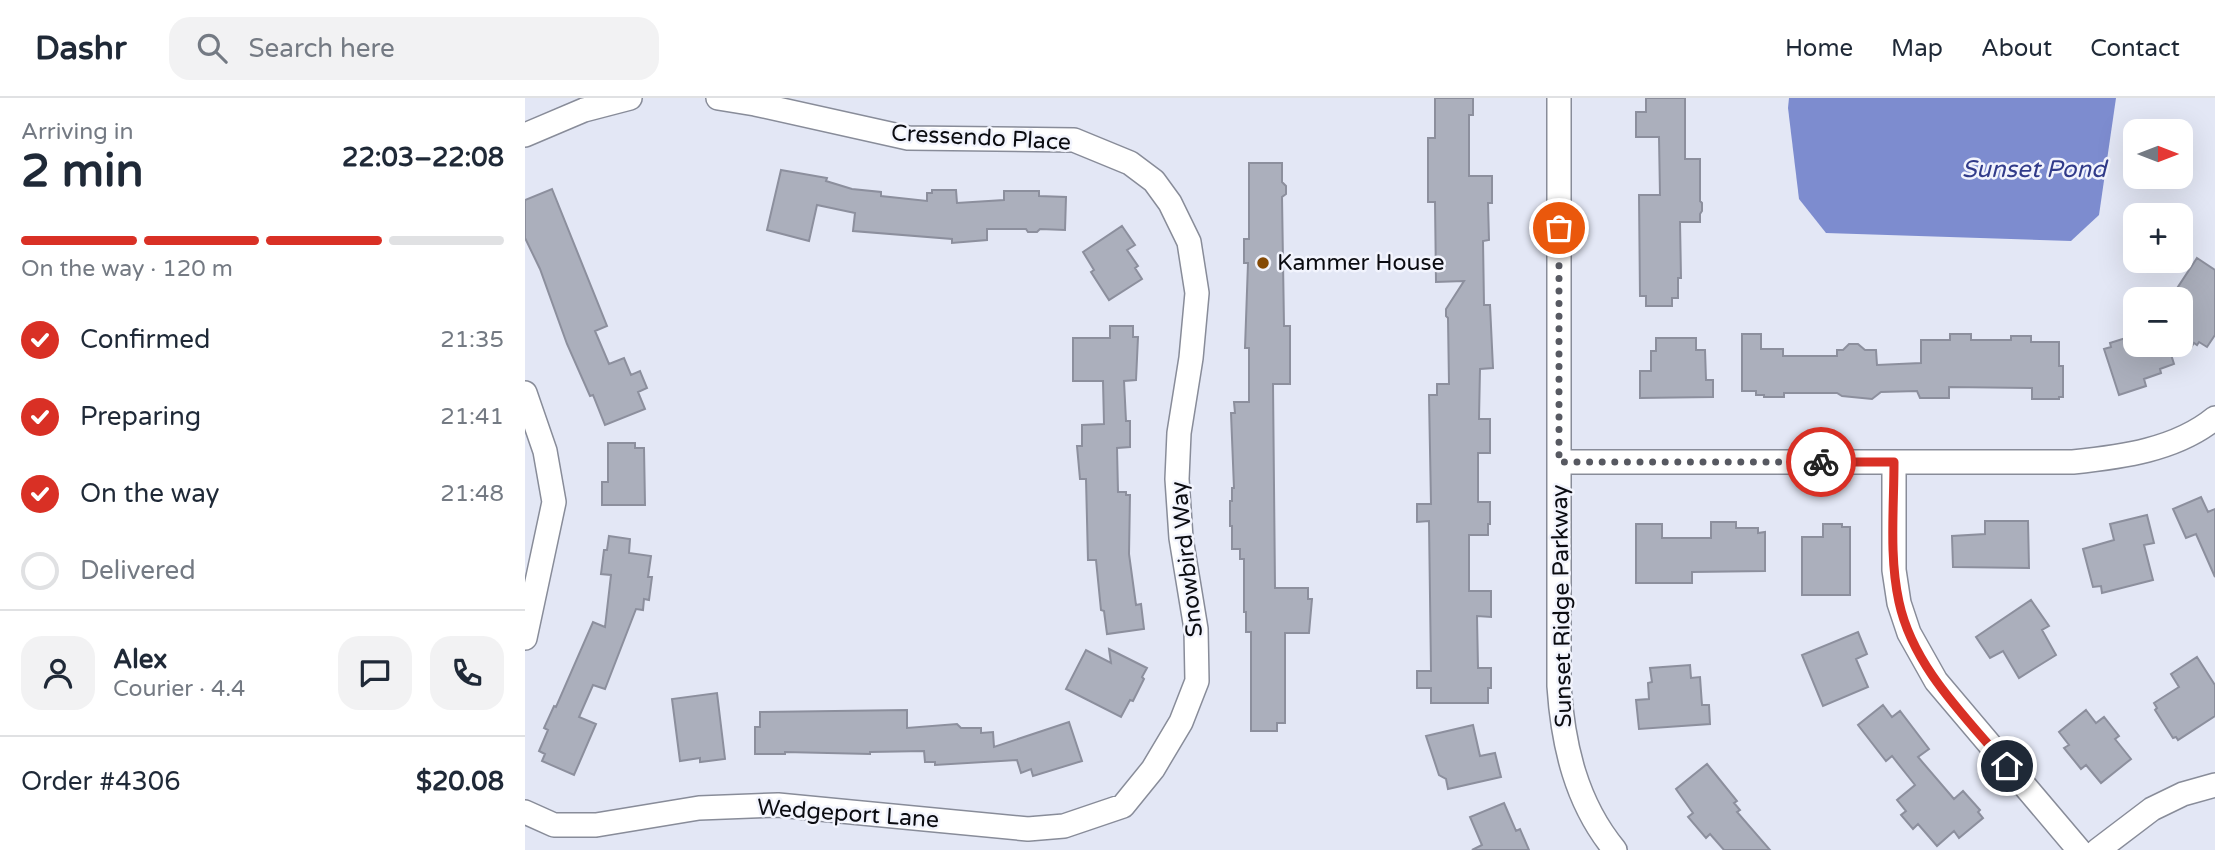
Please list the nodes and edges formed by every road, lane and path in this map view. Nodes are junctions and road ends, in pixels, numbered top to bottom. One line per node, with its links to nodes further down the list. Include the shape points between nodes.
1 (630, 98): 4 (street, via 584,110)
2 (718, 98): 5 (street, Cressendo Place, via 908,138 1075,140 1130,163)
3 (1559, 98): 8 (street, Sunset Ridge Parkway)
4 (525, 135)
5 (1154, 181): 11 (street, Snowbird Way, via 1189,242 1197,293 1177,479 1196,629 1197,681 1181,722)
6 (525, 393): 10 (street, via 545,451 554,502)
7 (2215, 418): 9 (street, via 2177,440 2114,458)
8 (1559, 462): 9 (street); 14 (street, Sunset Ridge Parkway, via 1562,732 1587,805)
9 (1894, 462): 15 (street, via 1894,570 1909,633 1935,681)
10 (525, 638)
11 (1153, 769): 13 (street, Wedgeport Lane, via 1122,806 1064,826 1027,830 778,805 699,808 596,825 554,825)
12 (2215, 785): 16 (street, via 2152,809)
13 (525, 812)
14 (1615, 850)
15 (2079, 850)
16 (2098, 850)

